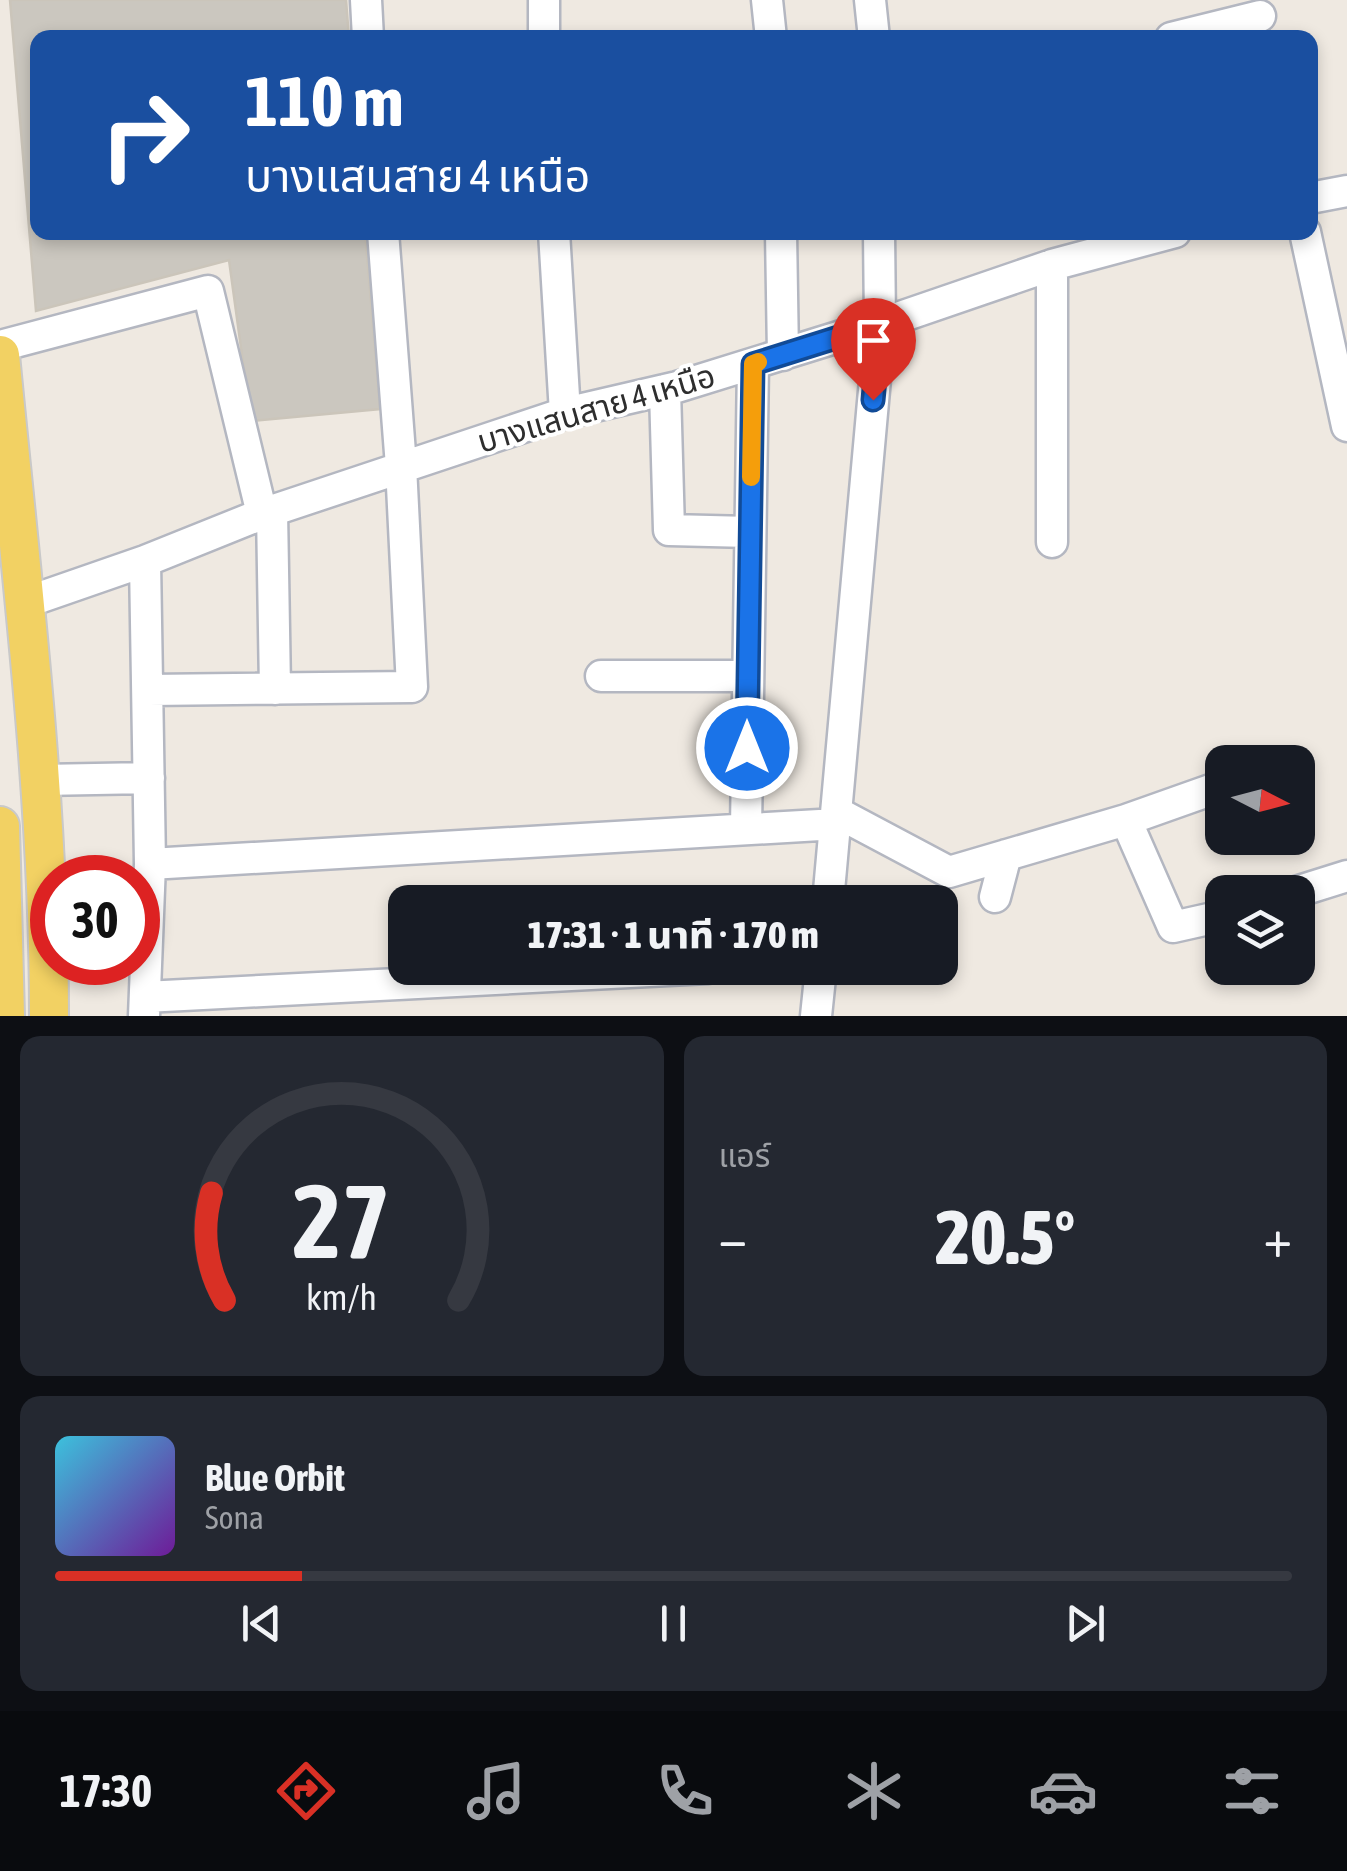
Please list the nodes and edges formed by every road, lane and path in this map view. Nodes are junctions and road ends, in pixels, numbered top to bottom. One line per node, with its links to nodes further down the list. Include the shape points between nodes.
1 (366, 0): 6 (street)
2 (544, 0): 7 (street)
3 (767, 0): 8 (street)
4 (870, 0): 9 (street)
5 (1260, 16): 10 (street)
6 (368, 30)
7 (544, 30)
8 (770, 30)
9 (873, 30)
10 (1203, 30)
11 (1347, 191): 12 (street)
12 (1318, 196)
13 (384, 240): 28 (street)
14 (554, 240): 26 (street)
15 (782, 240): 23 (street)
16 (880, 240): 20 (street)
17 (1145, 240): 19 (street, บางแสนสาย 4 เหนือ)
18 (1308, 240): 27 (street)
19 (1052, 265): 20 (street, บางแสนสาย 4 เหนือ); 31 (street)
20 (880, 324): 23 (street, บางแสนสาย 4 เหนือ); 41 (street)
21 (0, 346): 29 (street, via 208,291)
22 (0, 354): 33 (main road)
23 (783, 354): 24 (street, บางแสนสาย 4 เหนือ)
24 (753, 364): 25 (street, บางแสนสาย 4 เหนือ); 30 (street)
25 (665, 390): 26 (street, บางแสนสาย 4 เหนือ); 30 (street, via 668,530)
26 (565, 413): 28 (street, บางแสนสาย 4 เหนือ)
27 (1347, 426)
28 (401, 466): 29 (street, บางแสนสาย 4 เหนือ); 36 (street, via 412,687)
29 (268, 512): 32 (street, บางแสนสาย 4 เหนือ); 36 (street)
30 (750, 532): 34 (street)
31 (1052, 542)
32 (145, 560): 33 (street, บางแสนสาย 4 เหนือ); 37 (street)
33 (24, 603): 39 (main road)
34 (747, 669): 35 (street); 44 (street)
35 (601, 676)
36 (275, 689): 37 (street)
37 (149, 690): 38 (street)
38 (150, 778): 39 (street); 45 (street)
39 (41, 780): 57 (main road)
40 (1205, 792): 42 (street)
41 (837, 819): 44 (street); 46 (street, via 949,872); 49 (street)
42 (1126, 820): 46 (street); 52 (street, via 1173,927)
43 (0, 826): 56 (main road)
44 (746, 829): 47 (street)
45 (150, 855)
46 (1006, 855): 51 (street)
47 (160, 863)
48 (1347, 876): 50 (street)
49 (830, 885)
50 (1315, 886)
51 (995, 897)
52 (1205, 920)
53 (463, 985): 55 (street)
54 (819, 985): 58 (street)
55 (145, 1007)
56 (6, 1016)
57 (50, 1016)
58 (816, 1016)

